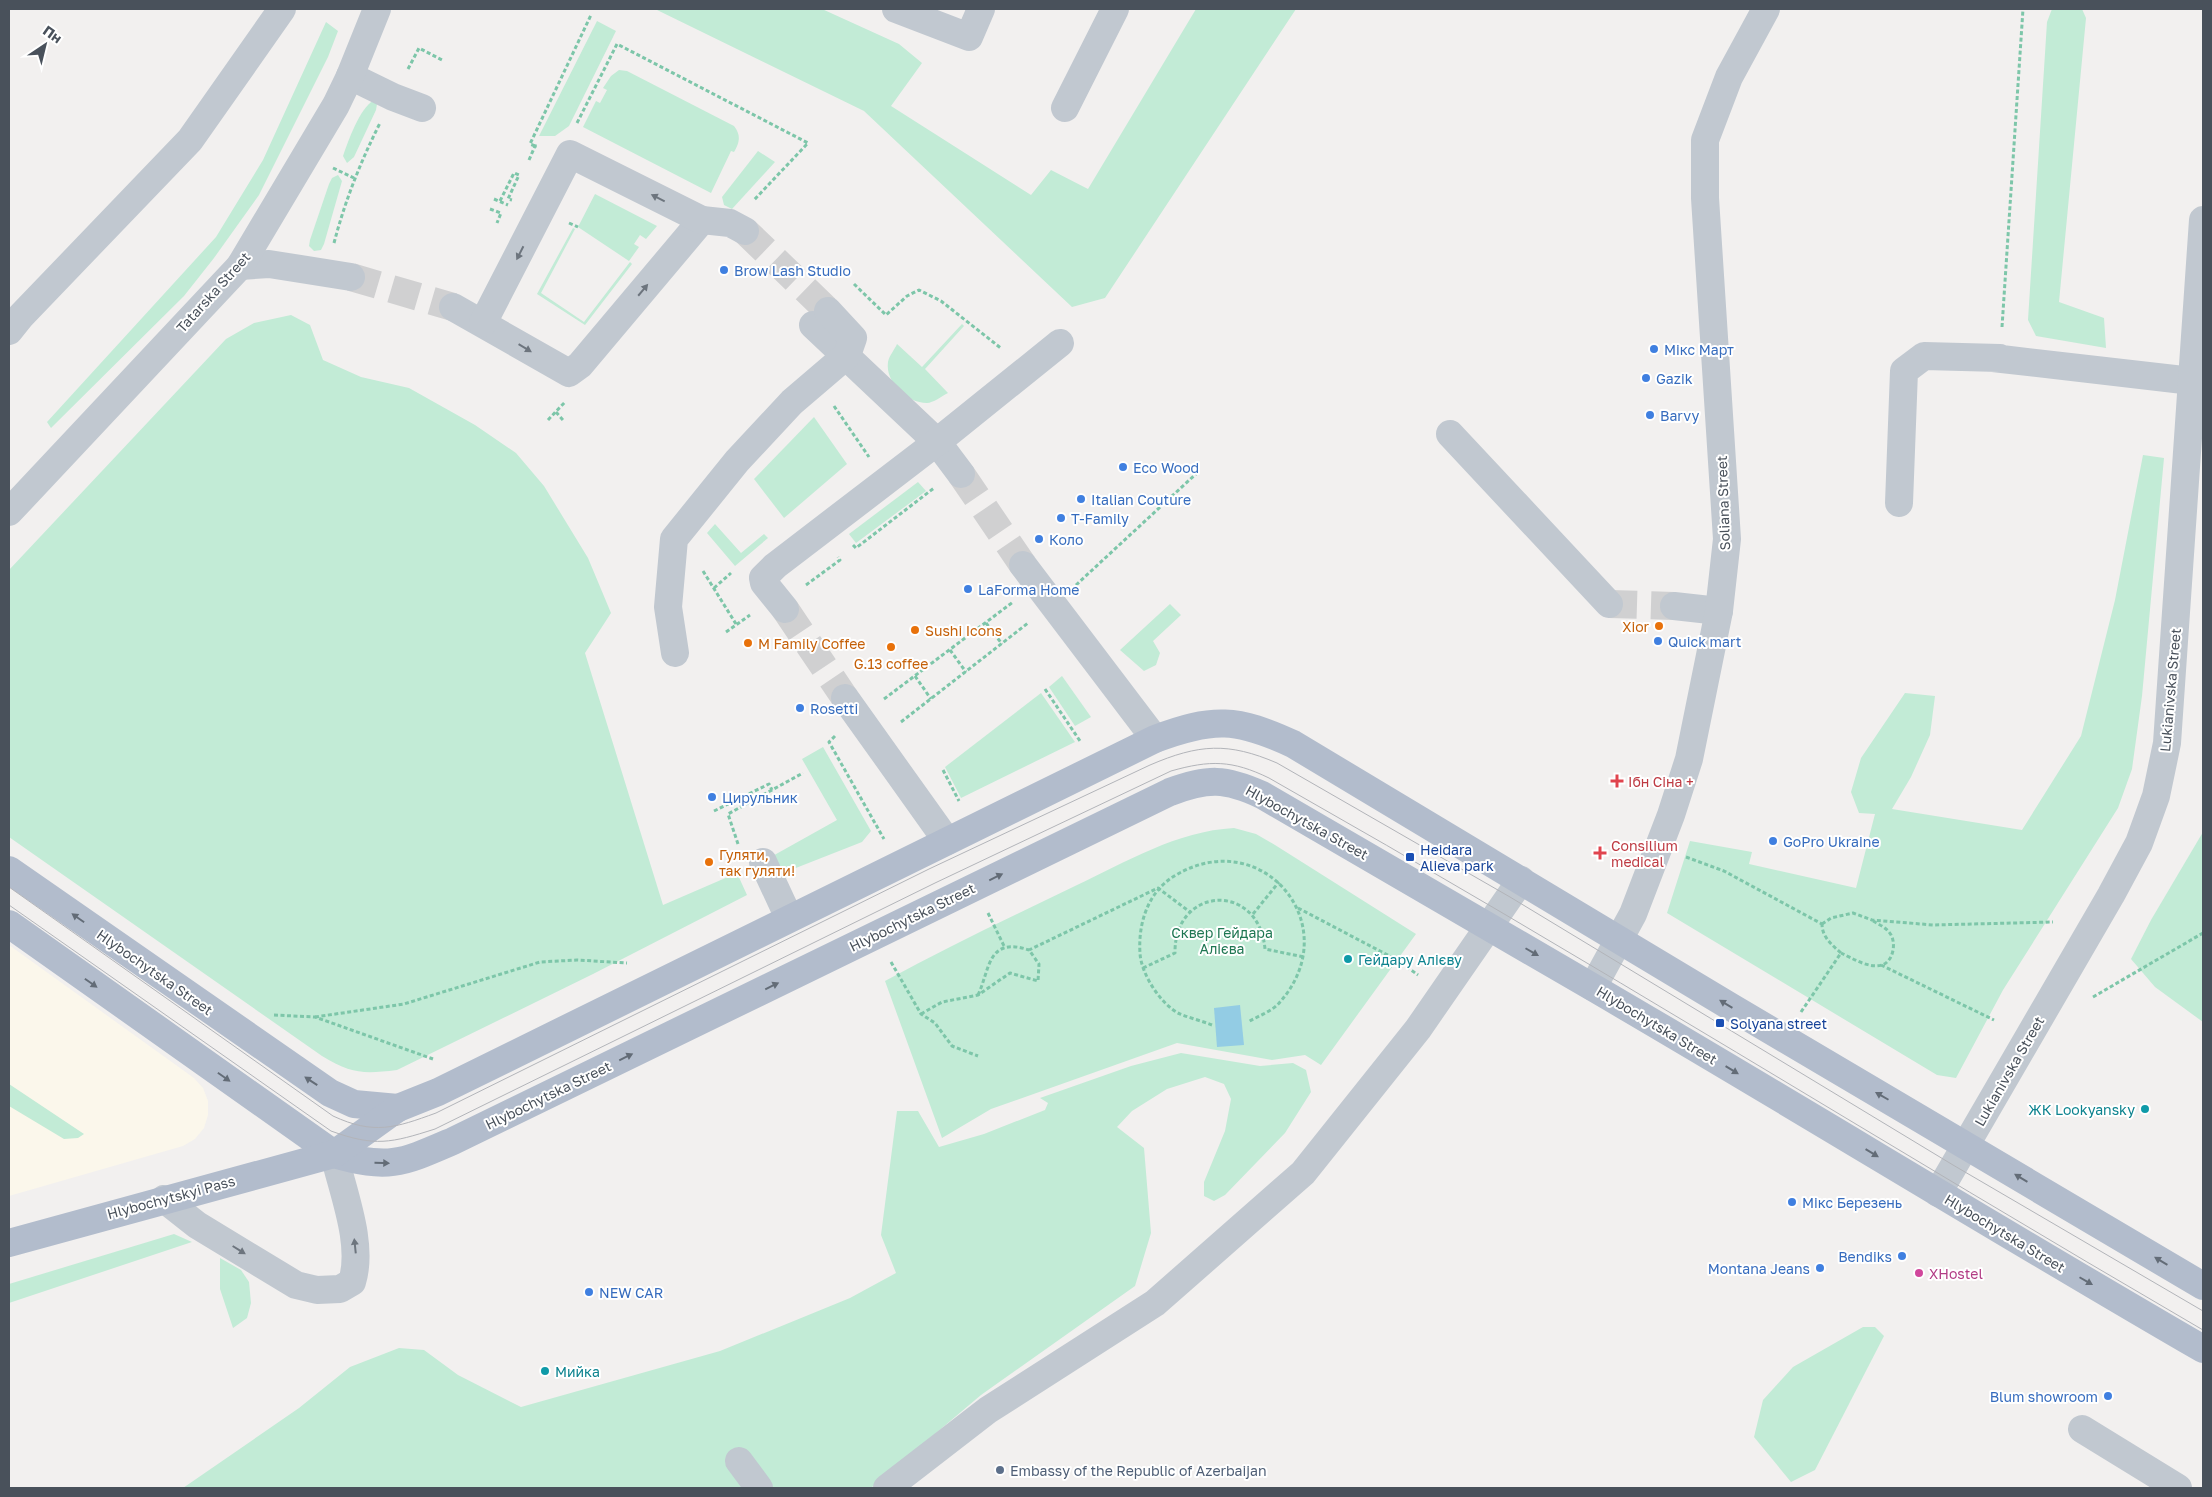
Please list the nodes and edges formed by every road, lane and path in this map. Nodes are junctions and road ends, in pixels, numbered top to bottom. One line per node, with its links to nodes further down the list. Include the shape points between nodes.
1 (377, 9): 11 (street, Tatarska Street)
2 (896, 9): 3 (street, via 969,37)
3 (981, 9)
4 (1115, 9): 14 (street)
5 (1766, 9): 55 (street, Soliana Street, via 1729,77 1705,140 1705,198 1727,539)
6 (2023, 9): 40 (path)
7 (280, 10): 36 (street, via 190,140)
8 (591, 15): 16 (path, via 530,144)
9 (419, 48): 10 (path)
10 (444, 61)
11 (350, 76): 12 (street); 30 (street, Tatarska Street)
12 (393, 97): 13 (street); 18 (path)
13 (422, 108)
14 (1065, 108)
15 (573, 132): 22 (path, via 617,44 808,143)
16 (535, 146)
17 (326, 165): 18 (path)
18 (354, 178): 29 (path)
19 (494, 199): 21 (path)
20 (508, 199): 21 (path, via 519,175 514,173)
21 (500, 201): 23 (path)
22 (751, 203)
23 (509, 205)
24 (490, 209): 25 (path)
25 (502, 212)
26 (702, 220): 28 (street, via 730,223); 35 (street, one-way to 26, via 569,373 580,365); 35 (street, one-way to 35, via 570,154)
27 (2203, 220): 41 (street, Lukianivska Street)
28 (745, 231)
29 (332, 248)
30 (240, 266): 31 (street, via 269,264); 49 (street, Tatarska Street)
31 (351, 277)
32 (854, 284): 38 (path, via 886,315 919,290 941,301)
33 (453, 307): 35 (street)
34 (821, 318): 39 (street)
35 (483, 323)
36 (9, 331)
37 (1060, 343): 45 (street)
38 (1003, 350)
39 (847, 355): 45 (street); 60 (street, via 792,402 737,461 674,539 668,607)
40 (2000, 358): 41 (street, via 1993,358); 48 (street, via 1924,356 1904,371)
41 (2192, 382): 118 (street, Lukianivska Street, via 2167,742 2156,796 2139,843 2111,895)
42 (556, 412): 43 (path)
43 (563, 420)
44 (1450, 434): 52 (street)
45 (937, 442): 47 (street); 54 (street, via 763,578)
46 (1198, 472): 50 (path)
47 (960, 474)
48 (1899, 503)
49 (9, 512)
50 (1038, 585): 56 (path); 58 (path); 67 (street)
51 (714, 588): 57 (path)
52 (1609, 604)
53 (1674, 606): 55 (street)
54 (785, 608)
55 (1719, 611): 94 (street, Soliana Street, via 1689,759 1640,896)
56 (986, 623): 58 (path); 59 (path)
57 (736, 624)
58 (1002, 644): 61 (path)
59 (950, 650): 61 (path); 62 (path)
60 (675, 653)
61 (966, 672): 64 (path)
62 (915, 676): 64 (path); 65 (path)
63 (1045, 689): 68 (path)
64 (931, 699): 66 (path)
65 (852, 708): 74 (path, via 829,742); 75 (street)
66 (896, 725)
67 (1155, 739): 75 (main road, Hlybochytska Street); 80 (main road, Hlybochytska Street, via 1189,726 1215,723 1236,723 1263,730 1293,744)
68 (1082, 744)
69 (943, 770): 72 (path)
70 (803, 773): 71 (path)
71 (772, 790): 73 (path, via 768,784); 76 (path, via 728,814)
72 (961, 804)
73 (714, 811)
74 (885, 840)
75 (947, 841): 86 (main road, Hlybochytska Street)
76 (739, 846)
77 (1683, 856): 90 (path, via 1724,871)
78 (763, 862): 86 (street)
79 (9, 870): 116 (main road, Hlybochytska Street, one-way to 79, via 300,1073)
80 (1521, 880): 92 (street); 94 (main road, Hlybochytska Street)
81 (1279, 882): 82 (path, via 1252,865 1220,859 1193,865); 83 (path); 85 (path)
82 (1158, 888): 84 (path); 96 (path); 103 (path, via 1140,926)
83 (1298, 908): 99 (path, via 1306,939); 100 (path)
84 (1190, 912): 85 (path, via 1218,900 1233,902); 103 (path, via 1180,924 1175,938 1175,954)
85 (1253, 914): 99 (path, via 1264,934 1266,949)
86 (788, 918): 117 (main road, Hlybochytska Street, via 438,1092)
87 (1872, 920): 88 (path, via 1932,925); 90 (path, via 1853,913 1831,918); 102 (path, via 1889,932 1894,941 1893,953)
88 (2054, 922)
89 (9, 924): 119 (main road, Hlybochytska Street, one-way to 119)
90 (1822, 924): 97 (path, via 1822,932 1829,943)
91 (994, 925): 95 (path)
92 (1489, 928): 104 (main road, Hlybochytska Street, one-way to 104); 119 (main road, Hlybochytska Street, one-way to 92, via 381,1164 406,1161 445,1145 1170,792 1195,783 1219,780 1262,796); 128 (street, via 1418,1029 1303,1173 1155,1303 988,1410)
93 (2203, 934): 106 (path)
94 (1620, 939): 104 (street, Soliana Street); 118 (main road, Hlybochytska Street, one-way to 94)
95 (1005, 948): 96 (path); 105 (path, via 987,964)
96 (1029, 950): 105 (path, via 1039,964 1038,981 1010,973)
97 (1841, 953): 102 (path, via 1867,964); 109 (path)
98 (888, 957): 108 (path)
99 (1304, 957): 112 (path, via 1299,975 1279,1004)
100 (1397, 960)
101 (633, 964): 110 (path, via 577,960 540,962 404,1004)
102 (1881, 965): 111 (path)
103 (1143, 968): 113 (path, via 1152,988 1178,1013)
104 (1593, 987): 120 (main road, Hlybochytska Street, one-way to 120)
105 (978, 996): 108 (path, via 942,1002)
106 (2093, 997)
107 (266, 1014): 110 (path)
108 (921, 1014): 114 (path, via 935,1023 952,1046)
109 (1799, 1014)
110 (315, 1017): 115 (path)
111 (1994, 1020)
112 (1248, 1022)
113 (1212, 1025)
114 (978, 1056)
115 (438, 1061)
116 (354, 1104): 117 (main road, Hlybochytska Street); 119 (main road)
117 (398, 1108): 119 (main road, Hlybochytska Street)
118 (1966, 1145): 120 (street, Lukianivska Street); 123 (main road, Hlybochytska Street, one-way to 118)
119 (334, 1154): 121 (main road, Hlybochytskyi Pass); 121 (street, one-way to 119, via 197,1224 296,1285 317,1290 340,1289 352,1282 356,1250)
120 (1938, 1193): 124 (main road, Hlybochytska Street, one-way to 124)
121 (164, 1199): 122 (main road, Hlybochytskyi Pass)
122 (9, 1243)
123 (2203, 1286)
124 (2203, 1349)
125 (2082, 1429): 129 (street)
126 (739, 1461): 127 (street)
127 (759, 1488)
128 (887, 1488)
129 (2178, 1488)

